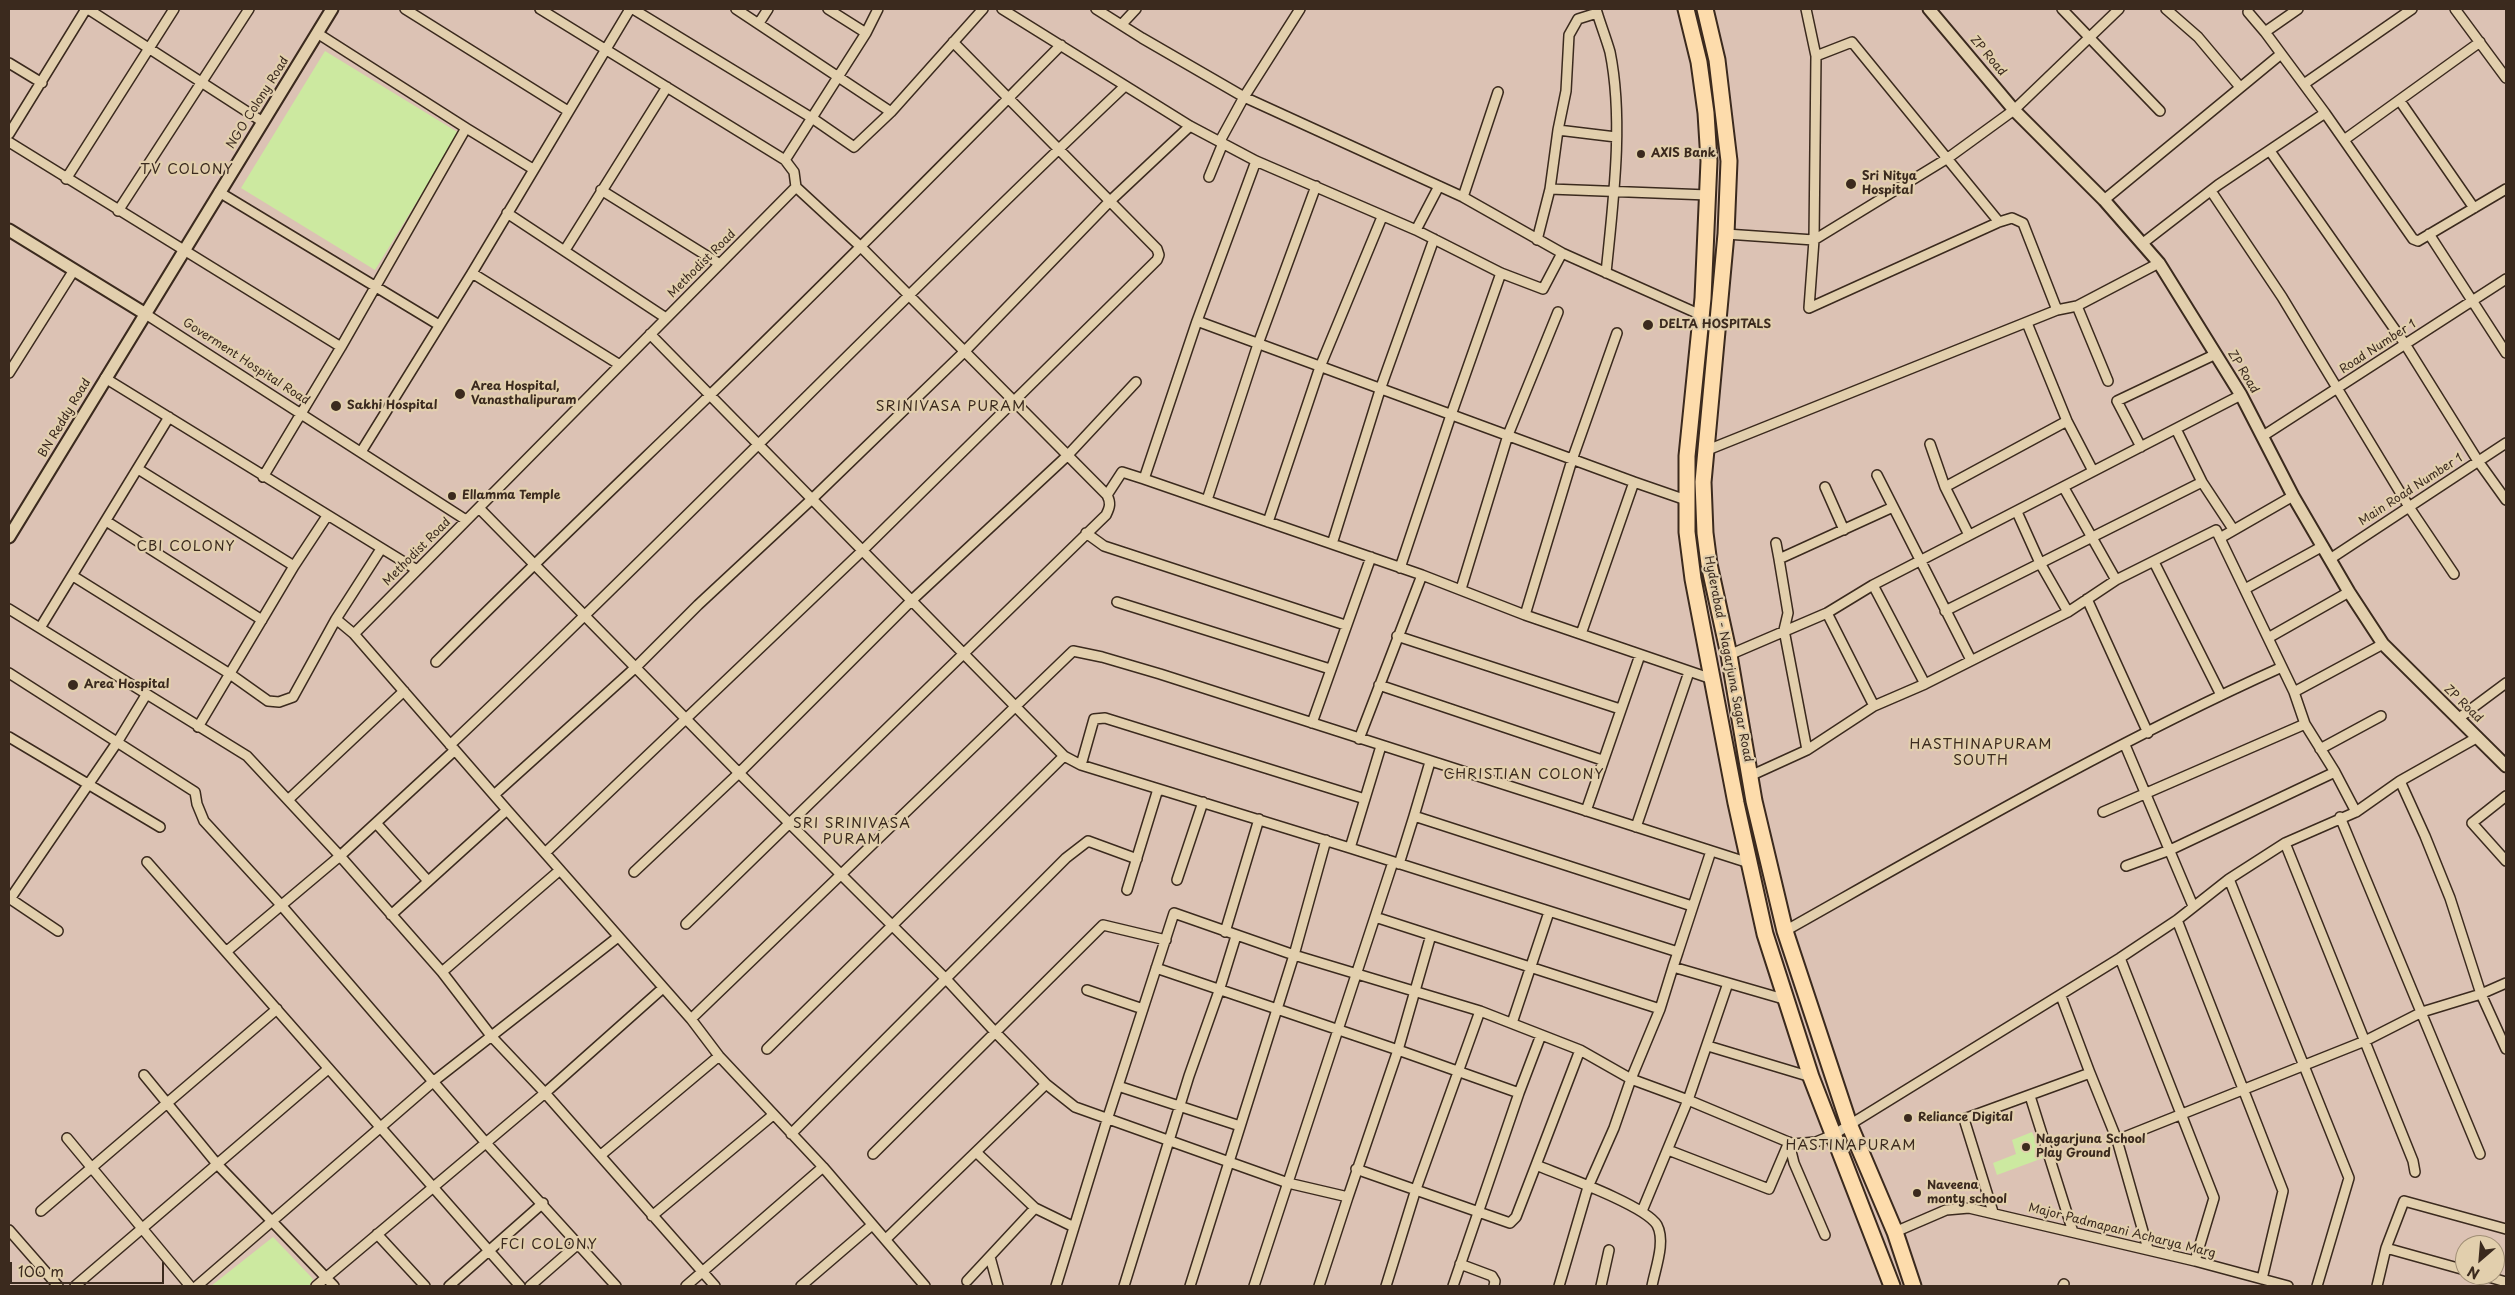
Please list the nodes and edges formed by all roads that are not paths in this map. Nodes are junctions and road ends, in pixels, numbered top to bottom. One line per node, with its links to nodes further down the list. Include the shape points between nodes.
1 (87, 9): 38 (street); 46 (street)
2 (174, 9): 38 (street)
3 (249, 9): 45 (street)
4 (332, 9): 32 (street, NGO Colony Road)
5 (405, 9): 56 (street)
6 (540, 9): 39 (street)
7 (631, 9): 39 (street); 60 (street)
8 (736, 9): 29 (street)
9 (768, 9): 29 (street)
10 (828, 9): 33 (street)
11 (878, 9): 33 (street)
12 (983, 9): 35 (street)
13 (1002, 9): 37 (street)
14 (1096, 9): 30 (street)
15 (1136, 9): 30 (street)
16 (1300, 9): 52 (street)
17 (1686, 9): 87 (main road, Hyderabad - Nagarjuna Sagar Road, via 1699,62 1706,113)
18 (1705, 9): 98 (main road, Hyderabad - Nagarjuna Sagar Road, via 1725,112 1729,160)
19 (1806, 9): 41 (street)
20 (1929, 9): 55 (street, ZP Road)
21 (2062, 9): 34 (street)
22 (2119, 9): 34 (street)
23 (2166, 9): 50 (street, via 2198,38)
24 (2298, 9): 31 (street)
25 (2412, 9): 47 (street)
26 (2455, 9): 36 (street)
27 (1596, 11): 64 (street, via 1578,19 1571,27 1566,91); 66 (street, via 1612,65)
28 (2248, 12): 31 (street)
29 (759, 24): 43 (street)
30 (1122, 24): 52 (street)
31 (2265, 32): 40 (street)
32 (317, 33): 61 (street, NGO Colony Road); 63 (street)
33 (866, 33): 43 (street)
34 (2090, 38): 55 (street); 57 (street)
35 (953, 42): 53 (street); 58 (street)
36 (2480, 42): 44 (street); 54 (street)
37 (1061, 46): 48 (street); 53 (street)
38 (150, 48): 45 (street); 77 (street)
39 (606, 48): 49 (street); 56 (street)
40 (2281, 54): 47 (street); 50 (street)
41 (1816, 56): 72 (street, via 1852,42); 102 (street)
42 (9, 63): 46 (street)
43 (838, 77): 58 (street); 60 (street)
44 (2506, 78)
45 (203, 82): 61 (street); 92 (street)
46 (42, 83): 65 (street)
47 (2304, 84): 59 (street)
48 (1125, 86): 62 (street); 70 (street)
49 (667, 87): 73 (street); 82 (street)
50 (2240, 87): 89 (street)
51 (1498, 92): 88 (street)
52 (1244, 96): 69 (street); 79 (street)
53 (1008, 98): 70 (street); 104 (street)
54 (2400, 101): 67 (street); 91 (street)
55 (2014, 110): 72 (street); 89 (street, ZP Road)
56 (568, 111): 75 (street)
57 (2160, 111)
58 (891, 112): 60 (street, via 854,147)
59 (2325, 113): 67 (street); 71 (street)
60 (812, 118): 73 (street)
61 (263, 122): 85 (street, NGO Colony Road)
62 (1190, 126): 69 (street); 90 (street)
63 (466, 128): 75 (street); 115 (street)
64 (1558, 130): 66 (street); 81 (street)
65 (9, 134)
66 (1616, 137): 83 (street)
67 (2344, 140): 99 (street, via 2413,240 2418,241)
68 (9, 142): 77 (street)
69 (1221, 142): 74 (street); 76 (street)
70 (1058, 149): 90 (street); 116 (street)
71 (2270, 151): 84 (street); 130 (street)
72 (1948, 158): 95 (street); 102 (street)
73 (785, 160): 80 (street, via 794,172)
74 (1256, 161): 78 (street); 124 (street)
75 (533, 169): 93 (street)
76 (1209, 177)
77 (66, 179): 92 (street)
78 (1316, 186): 94 (street); 129 (street)
79 (1439, 186): 88 (street); 96 (street)
80 (796, 187): 104 (street); 108 (street, Methodist Road)
81 (1550, 189): 83 (street); 101 (street)
82 (601, 190): 106 (street); 108 (street)
83 (1615, 190): 87 (street); 111 (street)
84 (2211, 191): 103 (street); 142 (street, via 2282,297)
85 (220, 192): 105 (street, NGO Colony Road); 115 (street)
86 (2505, 194): 91 (street)
87 (1708, 195): 122 (main road, Hyderabad - Nagarjuna Sagar Road)
88 (1463, 197): 101 (street)
89 (2104, 200): 103 (street, ZP Road)
90 (1110, 202): 132 (street); 145 (street, via 1157,249 1157,260)
91 (2474, 208): 99 (street)
92 (118, 211): 105 (street)
93 (507, 213): 106 (street); 112 (street)
94 (1382, 217): 96 (street); 136 (street)
95 (1998, 222): 102 (street, via 1810,308); 119 (street, via 2012,218 2023,223)
96 (1416, 230): 100 (street)
97 (9, 231): 110 (street, Goverment Hospital Road)
98 (1726, 234): 102 (street); 157 (main road, Hyderabad - Nagarjuna Sagar Road)
99 (2429, 234): 117 (street)
100 (1434, 238): 113 (street); 141 (street)
101 (1537, 240): 107 (street)
102 (1814, 240)
103 (2143, 243): 109 (street, ZP Road)
104 (861, 247): 116 (street); 144 (street)
105 (183, 250): 121 (street, NGO Colony Road); 131 (street)
106 (565, 250): 123 (street)
107 (1562, 253): 111 (street); 113 (street, via 1543,289)
108 (720, 264): 123 (street, Methodist Road)
109 (2159, 264): 118 (street); 134 (street, ZP Road)
110 (74, 270): 121 (street, Goverment Hospital Road); 137 (street)
111 (1606, 272): 122 (street)
112 (472, 273): 126 (street); 135 (street)
113 (1502, 273): 147 (street)
114 (2506, 279): 117 (street, Road Number 1)
115 (376, 285): 126 (street); 131 (street)
116 (908, 296): 132 (street); 155 (street)
117 (2471, 302): 130 (street, Road Number 1); 133 (street)
118 (2077, 306): 119 (street); 139 (street)
119 (2057, 310): 125 (street)
120 (1558, 312): 151 (street)
121 (144, 313): 138 (street, BN Reddy Road); 146 (street, Goverment Hospital Road)
122 (1701, 315): 176 (main road, Hyderabad - Nagarjuna Sagar Road)
123 (666, 318): 128 (street, Methodist Road)
124 (1197, 321): 129 (street); 166 (street)
125 (2027, 323): 149 (street); 157 (street)
126 (439, 325): 158 (street)
127 (1617, 333): 160 (street)
128 (650, 334): 135 (street, Methodist Road); 144 (street)
129 (1258, 344): 136 (street); 175 (street)
130 (2405, 344): 142 (street, Road Number 1); 161 (street)
131 (341, 347): 146 (street)
132 (963, 353): 145 (street); 174 (street)
133 (2506, 353)
134 (2216, 354): 143 (street, ZP Road); 156 (street, via 2117,401)
135 (620, 365): 180 (street, Methodist Road)
136 (1320, 367): 141 (street); 185 (street)
137 (9, 373)
138 (105, 378): 148 (street); 190 (street, BN Reddy Road)
139 (2108, 381)
140 (1136, 382): 159 (street)
141 (1380, 387): 147 (street); 193 (street)
142 (2336, 388): 152 (street, Road Number 1); 179 (street)
143 (2241, 395): 150 (street); 152 (street, ZP Road)
144 (710, 396): 155 (street); 203 (street)
145 (1013, 401): 159 (street); 197 (street)
146 (301, 414): 158 (street, Goverment Hospital Road); 165 (street)
147 (1451, 415): 151 (street); 206 (street)
148 (169, 416): 162 (street); 165 (street)
149 (2067, 421): 163 (street); 170 (street)
150 (2176, 429): 156 (street); 168 (street)
151 (1508, 435): 160 (street); 213 (street)
152 (2263, 436): 173 (street, ZP Road)
153 (2506, 443): 161 (street, Main Road Number 1)
154 (1930, 444): 170 (street)
155 (758, 445): 174 (street); 224 (street)
156 (2141, 447): 163 (street)
157 (1705, 451): 237 (main road, Hyderabad - Nagarjuna Sagar Road, via 1705,532)
158 (361, 452): 183 (street, Goverment Hospital Road)
159 (1067, 456): 172 (street); 217 (street)
160 (1572, 460): 167 (street); 223 (street)
161 (2478, 462): 177 (street); 179 (street, Main Road Number 1)
162 (138, 469): 184 (street); 205 (street)
163 (2093, 471): 171 (street)
164 (1877, 475): 178 (street)
165 (263, 477): 182 (street)
166 (1144, 479): 172 (street, via 1122,472); 175 (street)
167 (1634, 482): 176 (street); 231 (street)
168 (2202, 482): 186 (street); 191 (street)
169 (1825, 487): 187 (street)
170 (1945, 487): 189 (street)
171 (2064, 488): 181 (street); 191 (street)
172 (1108, 495): 188 (street, via 1110,507 1106,515)
173 (2293, 496): 186 (street); 195 (street, ZP Road)
174 (812, 500): 197 (street); 240 (street)
175 (1207, 500): 185 (street)
176 (1686, 500): 246 (main road, Hyderabad - Nagarjuna Sagar Road, via 1693,579)
177 (2506, 500)
178 (1893, 507): 187 (street); 201 (street)
179 (2409, 507): 200 (street, Main Road Number 1); 208 (street)
180 (478, 508): 183 (street, Methodist Road); 203 (street)
181 (2017, 512): 189 (street); 204 (street)
182 (327, 516): 196 (street); 205 (street)
183 (466, 520): 207 (street, Methodist Road)
184 (106, 521): 210 (street); 226 (street)
185 (1268, 522): 193 (street)
186 (2232, 529): 192 (street)
187 (1844, 530): 199 (street)
188 (1086, 533): 227 (street, via 1104,546); 235 (street)
189 (1969, 535): 201 (street)
190 (9, 536)
191 (2092, 537): 204 (street); 211 (street)
192 (2220, 538): 202 (street, via 2216,530); 214 (street)
193 (1332, 544): 198 (street)
194 (1776, 544): 199 (street)
195 (2323, 546): 200 (street, ZP Road); 214 (street)
196 (381, 548): 207 (street); 225 (street)
197 (862, 551): 217 (street); 259 (street)
198 (1371, 557): 206 (street); 227 (street)
199 (1779, 559): 229 (street, via 1788,613)
200 (2330, 559): 215 (street, ZP Road)
201 (1920, 561): 212 (street); 220 (street)
202 (2154, 562): 211 (street); 253 (street)
203 (534, 563): 224 (street); 239 (street)
204 (2040, 563): 220 (street); 221 (street)
205 (294, 566): 226 (street)
206 (1400, 568): 209 (street)
207 (417, 570): 230 (street, Methodist Road)
208 (2454, 574)
209 (1422, 575): 213 (street); 232 (street)
210 (72, 576): 228 (street); 245 (street)
211 (2116, 580): 216 (street)
212 (1873, 585): 222 (street); 248 (street)
213 (1461, 589): 223 (street)
214 (2245, 590): 233 (street)
215 (2349, 592): 233 (street); 234 (street, ZP Road)
216 (2088, 599): 221 (street); 263 (street)
217 (911, 602): 235 (street); 279 (street)
218 (1117, 602): 242 (street)
219 (9, 609): 228 (street)
220 (1945, 611): 238 (street)
221 (2068, 612): 238 (street)
222 (1827, 613): 229 (street); 255 (street)
223 (1525, 615): 231 (street)
224 (585, 617): 240 (street); 270 (street)
225 (336, 619): 230 (street); 245 (street, via 292,697 279,702 268,701)
226 (262, 620): 245 (street)
227 (1345, 625): 242 (street)
228 (40, 628): 252 (street)
229 (1784, 630): 237 (street); 272 (street)
230 (354, 634): 250 (street)
231 (1581, 634): 236 (street)
232 (1397, 636): 249 (street); 256 (street)
233 (2268, 638): 241 (street)
234 (2384, 644): 251 (street); 258 (street, ZP Road)
235 (962, 654): 254 (street); 298 (street)
236 (1640, 655): 243 (street); 256 (street)
237 (1729, 655): 280 (main road, Hyderabad - Nagarjuna Sagar Road)
238 (1971, 660): 248 (street)
239 (436, 662)
240 (636, 667): 259 (street); 285 (street)
241 (2282, 668): 251 (street); 253 (street)
242 (1330, 669): 260 (street)
243 (1689, 672): 246 (street); 300 (street)
244 (9, 673): 267 (street)
245 (230, 674): 262 (street)
246 (1712, 679): 312 (main road, Hyderabad - Nagarjuna Sagar Road)
247 (2506, 683): 258 (street)
248 (1926, 684): 255 (street)
249 (1378, 685): 266 (street); 274 (street)
250 (404, 691): 270 (street); 287 (street)
251 (2294, 692): 261 (street)
252 (146, 695): 262 (street); 267 (street)
253 (2221, 695): 263 (street)
254 (1014, 706): 260 (street, via 1072,651 1160,674); 273 (street); 316 (street)
255 (1874, 706): 272 (street)
256 (1620, 709): 274 (street)
257 (2381, 716): 271 (street)
258 (2459, 718): 265 (street, ZP Road)
259 (687, 719): 279 (street); 306 (street)
260 (1312, 723): 266 (street)
261 (2305, 724): 271 (street); 284 (street)
262 (198, 727): 287 (street, via 246,756)
263 (2148, 733): 268 (street)
264 (9, 737): 282 (street)
265 (2478, 737): 277 (street, ZP Road); 281 (street)
266 (1360, 739): 269 (street)
267 (118, 741): 282 (street); 322 (street, via 195,792 204,821)
268 (2125, 745): 284 (street); 332 (street, via 2011,804)
269 (1381, 746): 275 (street); 288 (street)
270 (453, 747): 285 (street); 297 (street)
271 (2320, 748): 278 (street)
272 (1807, 750): 280 (street)
273 (1064, 756): 276 (street); 330 (street)
274 (1602, 760): 291 (street)
275 (1430, 762): 291 (street); 294 (street)
276 (1080, 765): 283 (street); 288 (street, via 1094,719 1105,718)
277 (2506, 766)
278 (2335, 772): 293 (street); 304 (street)
279 (739, 773): 298 (street); 315 (street)
280 (1750, 776): 332 (main road, Hyderabad - Nagarjuna Sagar Road)
281 (2400, 781): 293 (street); 354 (street, via 2450,898)
282 (88, 784): 299 (street); 321 (street)
283 (1158, 789): 289 (street); 308 (street)
284 (2147, 794): 292 (street); 304 (street)
285 (494, 795): 290 (street)
286 (2506, 796): 309 (street, via 2472,823)
287 (289, 799): 307 (street)
288 (1365, 799): 303 (street)
289 (1203, 802): 296 (street); 318 (street)
290 (507, 810): 306 (street); 319 (street)
291 (1586, 811): 300 (street)
292 (2103, 812)
293 (2356, 812): 295 (street)
294 (1414, 816): 311 (street); 323 (street)
295 (2340, 817): 302 (street); 362 (street)
296 (1259, 819): 301 (street); 333 (street)
297 (376, 823): 307 (street); 319 (street)
298 (790, 823): 316 (street); 329 (street)
299 (160, 827)
300 (1636, 827): 305 (street)
301 (1326, 840): 303 (street); 340 (street)
302 (2285, 843): 317 (street); 369 (street)
303 (1350, 848): 311 (street)
304 (2170, 850): 313 (street); 324 (street)
305 (1711, 851): 312 (street); 323 (street)
306 (546, 853): 314 (street)
307 (340, 856): 322 (street); 326 (street)
308 (1137, 859): 320 (street); 347 (street, via 1088,841 1066,858)
309 (2506, 861)
310 (147, 862): 338 (street)
311 (1396, 863): 325 (street); 327 (street)
312 (1749, 863): 356 (main road, Hyderabad - Nagarjuna Sagar Road, via 1765,934)
313 (2126, 866)
314 (560, 870): 336 (street); 345 (street)
315 (634, 872)
316 (842, 873): 330 (street); 363 (street)
317 (2229, 878): 324 (street); 376 (street)
318 (1177, 880)
319 (428, 882): 326 (street)
320 (1127, 890)
321 (10, 898): 331 (street)
322 (281, 904): 338 (street); 383 (street)
323 (1692, 906): 339 (street)
324 (2193, 906): 328 (street)
325 (1549, 912): 339 (street); 342 (street)
326 (391, 915): 345 (street)
327 (1375, 917): 334 (street); 346 (street)
328 (2177, 920): 341 (street); 386 (street)
329 (686, 924)
330 (893, 926): 347 (street); 371 (street)
331 (58, 931)
332 (1785, 931): 396 (main road, Hyderabad - Nagarjuna Sagar Road)
333 (1225, 932): 335 (street); 337 (street, via 1174,913)
334 (1431, 935): 342 (street); 353 (street)
335 (1236, 936): 340 (street); 352 (street)
336 (618, 937): 350 (street); 368 (street)
337 (1166, 940): 344 (street); 366 (street, via 1103,925)
338 (227, 951): 358 (street)
339 (1678, 952): 343 (street)
340 (1294, 956): 346 (street); 357 (street)
341 (2120, 958): 355 (street); 394 (street)
342 (1531, 967): 360 (street); 364 (street)
343 (1673, 967): 348 (street); 360 (street)
344 (1156, 968): 352 (street); 359 (street)
345 (442, 972): 368 (street)
346 (1357, 974): 353 (street); 365 (street)
347 (947, 980): 366 (street); 399 (street)
348 (1728, 983): 356 (street); 370 (street)
349 (2506, 983): 354 (street)
350 (663, 988): 363 (street); 387 (street)
351 (1087, 990): 359 (street)
352 (1220, 991): 357 (street); 392 (street)
353 (1416, 992): 361 (street); 373 (street)
354 (2481, 994): 362 (street); 372 (street)
355 (2061, 996): 379 (street); 396 (street)
356 (1787, 1000): 381 (main road, Hyderabad - Nagarjuna Sagar Road)
357 (1277, 1008): 365 (street); 397 (street)
358 (277, 1009): 377 (street); 391 (street)
359 (1143, 1009): 385 (street)
360 (1660, 1009): 382 (street)
361 (1480, 1011): 364 (street); 378 (street)
362 (2422, 1012): 369 (street); 409 (street)
363 (691, 1019): 375 (street)
364 (1512, 1023): 367 (street)
365 (1339, 1031): 373 (street); 418 (street)
366 (995, 1032): 384 (street); 408 (street)
367 (1541, 1036): 374 (street); 388 (street)
368 (492, 1037): 383 (street); 387 (street)
369 (2365, 1041): 376 (street); 417 (street)
370 (1708, 1046): 381 (street); 390 (street)
371 (767, 1049)
372 (2506, 1049)
373 (1398, 1050): 378 (street); 416 (street)
374 (1580, 1050): 382 (street); 413 (street)
375 (719, 1056): 393 (street); 410 (street)
376 (2304, 1064): 386 (street); 484 (street, via 2349,1178)
377 (328, 1069): 398 (street); 412 (street)
378 (1458, 1070): 388 (street); 421 (street)
379 (2090, 1073): 389 (street); 402 (street)
380 (144, 1075): 391 (street)
381 (1811, 1077): 400 (main road, Hyderabad - Nagarjuna Sagar Road)
382 (1632, 1080): 390 (street); 420 (street)
383 (434, 1081): 398 (street); 404 (street)
384 (1046, 1084): 395 (street, via 1074,1107); 407 (street)
385 (1118, 1086): 392 (street); 395 (street)
386 (2244, 1089): 394 (street); 452 (street, via 2283,1191)
387 (545, 1093): 404 (street); 410 (street)
388 (1519, 1094): 425 (street)
389 (2030, 1096): 428 (street, via 1964,1119); 437 (street)
390 (1688, 1100): 405 (street); 406 (street)
391 (166, 1103): 412 (street); 414 (street)
392 (1180, 1107): 397 (street); 403 (street)
393 (773, 1115): 399 (street); 429 (street)
394 (2182, 1115): 402 (street); 447 (street, via 2214,1198)
395 (1107, 1120): 403 (street); 432 (street)
396 (1849, 1124): 400 (street); 436 (main road, Hyderabad - Nagarjuna Sagar Road)
397 (1240, 1126): 411 (street)
398 (382, 1129): 419 (street); 430 (street)
399 (791, 1134): 415 (street)
400 (1833, 1135): 405 (street, via 1816,1142); 481 (main road, Hyderabad - Nagarjuna Sagar Road)
401 (67, 1138): 414 (street)
402 (2118, 1140): 444 (street)
403 (1169, 1142): 411 (street); 471 (street)
404 (486, 1143): 419 (street); 423 (street)
405 (1791, 1143): 406 (street, via 1769,1189); 439 (street, via 1794,1163)
406 (1668, 1150): 427 (street)
407 (976, 1152): 424 (street); 440 (street)
408 (874, 1154)
409 (2480, 1154)
410 (601, 1155): 429 (street)
411 (1228, 1162): 418 (street); 472 (street)
412 (217, 1164): 430 (street); 435 (street)
413 (1536, 1165): 420 (street); 425 (street, via 1514,1221 1506,1222)
414 (91, 1167): 426 (street); 435 (street)
415 (823, 1167): 431 (street); 450 (street)
416 (1356, 1169): 421 (street); 422 (street)
417 (2415, 1172)
418 (1288, 1183): 422 (street); 473 (street)
419 (433, 1187): 438 (street); 445 (street)
420 (1588, 1187): 427 (street); 478 (street)
421 (1416, 1189): 425 (street); 475 (street)
422 (1348, 1197): 474 (street)
423 (543, 1204): 441 (street); 445 (street)
424 (1035, 1208): 432 (street); 446 (street)
425 (1478, 1210): 448 (street)
426 (41, 1211)
427 (1642, 1211): 480 (street, via 1657,1225 1660,1236)
428 (1993, 1212): 436 (street, Major Padmapani Acharya Marg, via 1969,1208 1946,1210); 437 (street, Major Padmapani Acharya Marg)
429 (652, 1216): 450 (street)
430 (271, 1221): 451 (street); 458 (street)
431 (872, 1225): 440 (street); 467 (street)
432 (1074, 1227): 470 (street)
433 (2506, 1229): 442 (street, via 2404,1201)
434 (9, 1230): 455 (street)
435 (141, 1230): 456 (street); 457 (street)
436 (1895, 1232): 482 (main road, Hyderabad - Nagarjuna Sagar Road)
437 (2073, 1232): 444 (street, Major Padmapani Acharya Marg)
438 (377, 1234): 451 (street); 461 (street)
439 (1825, 1235)
440 (886, 1239): 468 (street)
441 (578, 1244): 454 (street); 464 (street)
442 (2386, 1248): 449 (street); 485 (street)
443 (1609, 1250): 479 (street)
444 (2148, 1250): 447 (street, Major Padmapani Acharya Marg)
445 (490, 1251): 462 (street); 463 (street)
446 (990, 1256): 453 (street); 469 (street)
447 (2196, 1261): 452 (street, Major Padmapani Acharya Marg)
448 (1460, 1264): 476 (street); 477 (street, via 1492,1276)
449 (2455, 1267)
450 (703, 1271): 465 (street); 466 (street)
451 (326, 1277): 459 (street); 460 (street)
452 (2262, 1280): 483 (street, Major Padmapani Acharya Marg)
453 (967, 1281)
454 (613, 1285)
455 (58, 1286)
456 (75, 1286)
457 (190, 1286)
458 (197, 1286)
459 (316, 1286)
460 (334, 1286)
461 (425, 1286)
462 (449, 1286)
463 (520, 1286)
464 (530, 1286)
465 (686, 1286)
466 (715, 1286)
467 (801, 1286)
468 (925, 1286)
469 (998, 1286)
470 (1056, 1286)
471 (1124, 1286)
472 (1190, 1286)
473 (1254, 1286)
474 (1321, 1286)
475 (1386, 1286)
476 (1453, 1286)
477 (1494, 1286)
478 (1559, 1286)
479 (1601, 1286)
480 (1652, 1286)
481 (1892, 1286)
482 (1913, 1286)
483 (2288, 1286)
484 (2317, 1286)
485 (2377, 1286)

